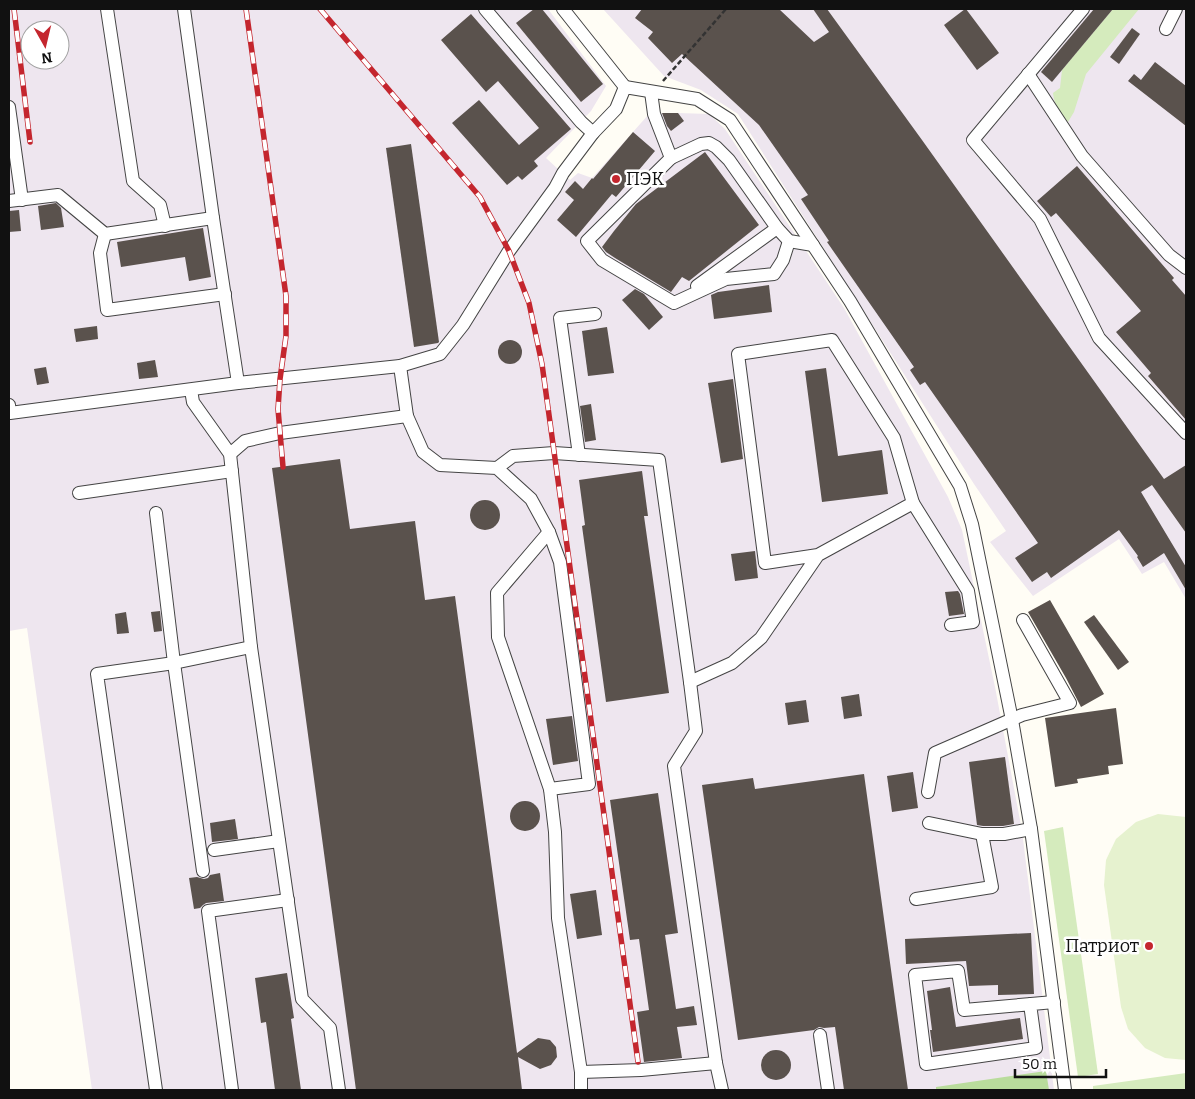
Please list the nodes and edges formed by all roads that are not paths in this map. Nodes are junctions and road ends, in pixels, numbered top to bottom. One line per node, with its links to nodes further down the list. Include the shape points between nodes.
1 (107, 9): 16 (lane, via 133,180 160,205)
2 (184, 9): 15 (lane)
3 (485, 9): 12 (lane)
4 (563, 9): 9 (lane)
5 (1083, 9): 8 (lane)
6 (1176, 9): 7 (lane)
7 (1166, 29)
8 (1028, 74): 21 (lane, via 1082,156 1169,255); 30 (lane, via 973,140 1040,219 1099,338)
9 (625, 87): 10 (lane); 12 (lane, via 616,109)
10 (650, 92): 13 (lane, via 654,114); 20 (lane, via 697,100 730,120)
11 (9, 107): 14 (lane)
12 (593, 133): 25 (lane, via 440,354)
13 (671, 158): 17 (lane, via 701,144 709,143 716,147 729,160); 19 (lane, via 587,241 602,260 674,303 726,279 774,274)
14 (15, 200): 18 (lane, via 58,195)
15 (213, 218): 16 (lane); 23 (lane)
16 (165, 226): 18 (lane)
17 (777, 228): 19 (lane); 22 (lane)
18 (105, 234): 23 (lane, via 100,253 108,310)
19 (789, 241): 20 (lane)
20 (813, 246): 45 (lane, via 850,301 960,486 972,524)
21 (1186, 268)
22 (697, 286)
23 (225, 294): 26 (lane)
24 (595, 314): 32 (lane, via 560,318)
25 (400, 366): 26 (lane); 29 (lane)
26 (238, 383): 27 (lane)
27 (191, 390): 28 (lane, via 10,413); 31 (lane, via 193,402)
28 (9, 405)
29 (407, 416): 31 (lane, via 280,433 245,441); 33 (lane, via 423,452 440,465)
30 (1186, 433)
31 (230, 454): 34 (lane)
32 (579, 455): 33 (lane, via 513,456); 44 (lane, via 659,460)
33 (497, 468): 38 (lane, via 531,499)
34 (232, 471): 35 (lane); 42 (lane)
35 (79, 493)
36 (913, 503): 39 (lane); 39 (lane, via 894,438 832,340 738,354 765,563); 41 (lane, via 968,590 973,622)
37 (156, 513): 43 (lane)
38 (549, 532): 46 (lane, via 497,593 498,637); 46 (lane, via 560,562 589,784)
39 (818, 555): 44 (lane, via 761,638 732,663)
40 (1024, 620): 45 (lane, via 1070,703)
41 (951, 625)
42 (251, 647): 43 (lane); 51 (lane)
43 (174, 663): 53 (lane); 61 (lane, via 97,674)
44 (690, 682): 59 (lane, via 696,732 674,766)
45 (1012, 720): 47 (lane, via 935,753); 49 (lane)
46 (550, 790): 60 (lane, via 558,918)
47 (928, 792)
48 (929, 823): 50 (lane)
49 (1031, 828): 50 (lane, via 1004,834); 56 (lane)
50 (982, 834): 54 (lane, via 992,887)
51 (279, 841): 52 (lane); 55 (lane)
52 (214, 850)
53 (203, 872)
54 (916, 899)
55 (288, 900): 62 (lane, via 208,911); 63 (lane, via 302,999 330,1028)
56 (1054, 1002): 57 (lane); 67 (lane)
57 (1030, 1004): 57 (lane, via 964,1010 958,971 915,975 926,1064 1036,1048)
58 (820, 1035): 66 (lane)
59 (716, 1063): 60 (lane); 65 (lane)
60 (581, 1072): 64 (lane)
61 (156, 1090)
62 (232, 1090)
63 (339, 1090)
64 (581, 1090)
65 (722, 1090)
66 (828, 1090)
67 (1065, 1090)

